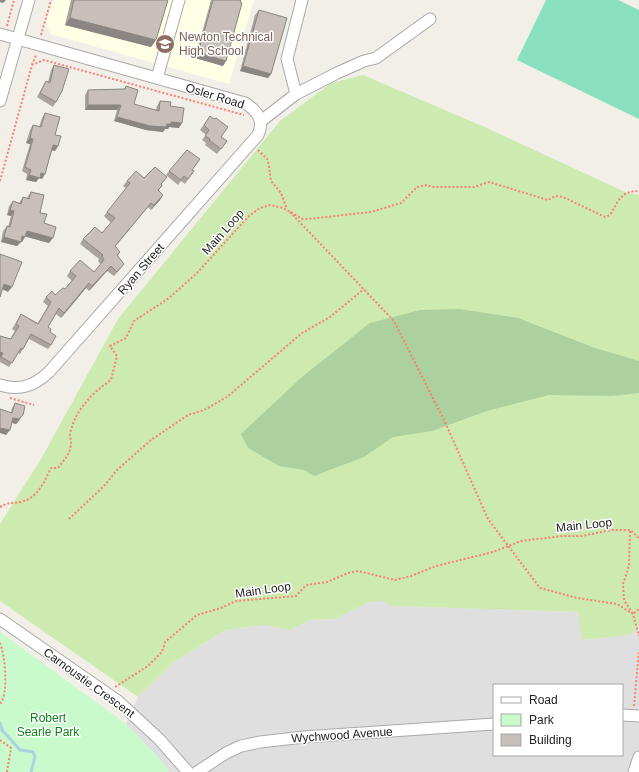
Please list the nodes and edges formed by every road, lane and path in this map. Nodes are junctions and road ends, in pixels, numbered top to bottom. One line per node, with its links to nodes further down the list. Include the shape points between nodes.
1 (14, 0): 7 (path)
2 (29, 0): 8 (street)
3 (51, 0): 9 (path)
4 (179, 0): 10 (street)
5 (302, 0): 11 (street, via 287,59)
6 (430, 19): 11 (street, via 376,58 364,60 337,72)
7 (2, 34): 8 (street, Osler Road)
8 (18, 39): 9 (street, Osler Road); 12 (street)
9 (39, 45): 10 (street, Osler Road)
10 (157, 78): 14 (street, Osler Road, via 245,103 256,112)
11 (296, 94): 14 (street)
12 (0, 101)
13 (247, 116): 16 (path, via 44,60 32,65)
14 (261, 121): 15 (street, Ryan Street, via 261,129)
15 (251, 144): 18 (path, via 268,160 272,180 281,193); 20 (street, Ryan Street, via 49,372 35,384 25,387 12,388)
16 (0, 181)
17 (639, 191): 18 (path, Main Loop, via 620,196 610,215 605,217 563,197 556,196 548,200 489,182 474,187 417,187 401,203 371,212 303,219)
18 (288, 211): 19 (path); 23 (path, Main Loop, via 270,205 248,216 198,273 169,298 134,321 126,338 110,346 118,356 111,380 95,391 74,420 69,452 58,468 51,468 43,486 28,499 8,502)
19 (364, 289): 24 (path, via 330,317 302,333 227,397 204,410 188,415 151,440 116,470 105,485); 27 (path, via 394,321 445,422 488,519)
20 (0, 385)
21 (7, 397): 22 (path)
22 (34, 405)
23 (0, 508)
24 (69, 519)
25 (630, 530): 26 (path, Main Loop); 27 (path, Main Loop, via 521,541); 29 (path, via 629,566 623,584 624,600)
26 (639, 538)
27 (508, 546): 29 (path, via 540,588 577,598 617,604); 34 (path, Main Loop, via 395,580 358,571 327,582 306,585 296,596 236,602 197,615 165,642 162,652 141,672 114,688)
28 (639, 608): 29 (path)
29 (633, 614): 31 (path)
30 (0, 619): 41 (street, Carnoustie Crescent, via 118,701 159,739)
31 (639, 636)
32 (0, 643): 35 (path, via 4,652 5,684 3,701)
33 (639, 651): 36 (path)
34 (108, 685)
35 (0, 704)
36 (631, 715)
37 (493, 724): 42 (street, Wychwood Avenue, via 260,742 240,746)
38 (0, 740): 40 (path, via 11,748)
39 (639, 756): 43 (street)
40 (7, 772)
41 (188, 772)
42 (197, 772)
43 (634, 772)

